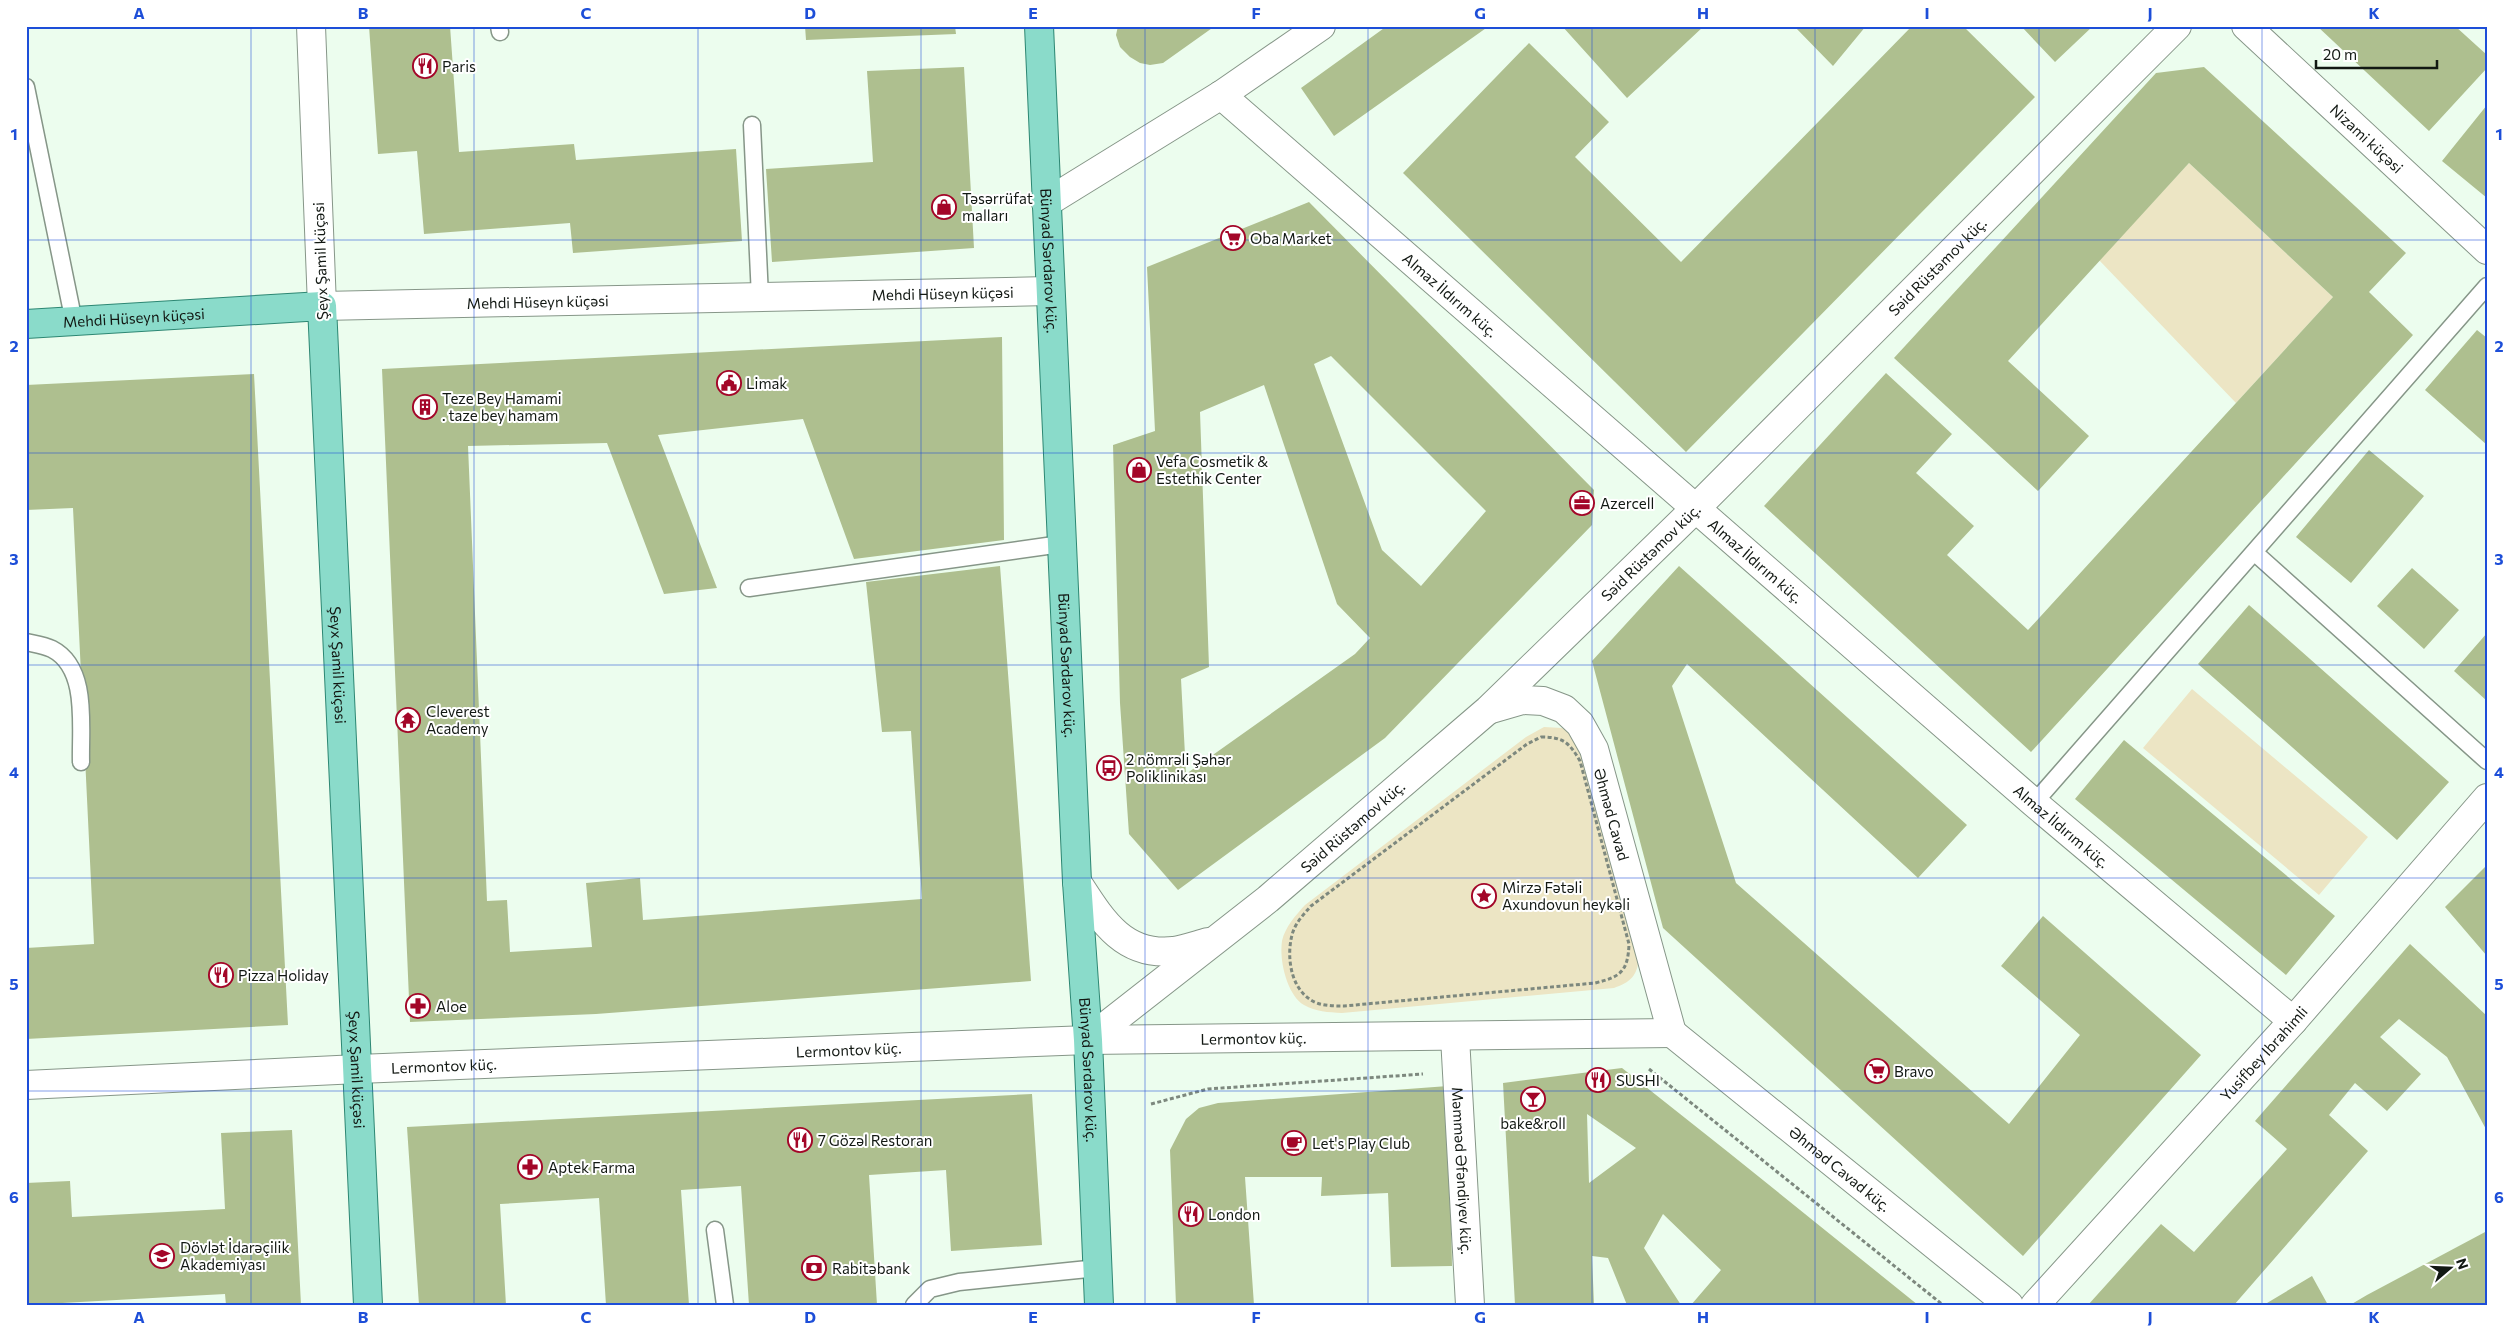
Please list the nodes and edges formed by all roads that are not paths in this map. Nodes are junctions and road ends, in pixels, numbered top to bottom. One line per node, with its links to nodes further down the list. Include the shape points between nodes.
1 (311, 26): 14 (street, Şeyx Şamil küçəsi)
2 (1039, 26): 9 (main road, Bünyad Sərdarov küç.)
3 (1320, 26): 7 (street)
4 (2177, 26): 17 (street, Səid Rüstəmov küç.)
5 (2246, 26): 10 (street, Nizami küçəsi)
6 (26, 87): 15 (lane)
7 (1221, 96): 9 (street); 17 (street, Almaz İldırım küç.)
8 (752, 125): 13 (lane)
9 (1046, 202): 12 (main road, Bünyad Sərdarov küç.)
10 (2487, 250)
11 (2487, 286): 19 (lane)
12 (1049, 290): 13 (street, Mehdi Hüseyn küçəsi); 18 (main road, Bünyad Sərdarov küç.)
13 (760, 297): 14 (street, Mehdi Hüseyn küçəsi)
14 (322, 306): 15 (main road, Mehdi Hüseyn küçəsi); 33 (main road, Şeyx Şamil küçəsi)
15 (74, 322): 16 (main road, Mehdi Hüseyn küçəsi)
16 (26, 324)
17 (1696, 508): 22 (street, Səid Rüstəmov küç.); 26 (street, Almaz İldırım küç.)
18 (1061, 544): 20 (lane); 27 (main road, Bünyad Sərdarov küç.)
19 (2254, 552): 24 (lane); 26 (lane)
20 (749, 588)
21 (26, 642): 23 (lane, via 53,650 73,668 79,688)
22 (1488, 710): 28 (street, Səid Rüstəmov küç.); 30 (street, Əhməd Cavad, via 1522,700 1543,701 1564,709 1580,724 1594,749)
23 (81, 762)
24 (2487, 762)
25 (2487, 798): 29 (street, Yusifbey Ibrahimli)
26 (2034, 803): 29 (street, Almaz İldırım küç.)
27 (1076, 882): 28 (street, via 1118,937 1146,950 1174,951); 32 (main road, Bünyad Sərdarov küç.)
28 (1216, 940): 32 (street, Səid Rüstəmov küç.)
29 (2293, 1021): 43 (street, Yusifbey Ibrahimli)
30 (1672, 1033): 31 (street, Lermontov küç.); 42 (street, Əhməd Cavad küç.)
31 (1455, 1037): 32 (street, Lermontov küç.); 41 (street, Məmməd Əfəndiyev küç.)
32 (1088, 1040): 33 (street, Lermontov küç.); 36 (main road, Bünyad Sərdarov küç.)
33 (358, 1069): 34 (street, Lermontov küç.); 37 (main road, Şeyx Şamil küçəsi)
34 (26, 1085)
35 (715, 1230): 38 (lane)
36 (1098, 1268): 39 (lane, via 959,1282 930,1289); 40 (main road, Bünyad Sərdarov küç.)
37 (368, 1305)
38 (725, 1305)
39 (914, 1305)
40 (1099, 1305)
41 (1470, 1305)
42 (2009, 1305)
43 (2035, 1305)

